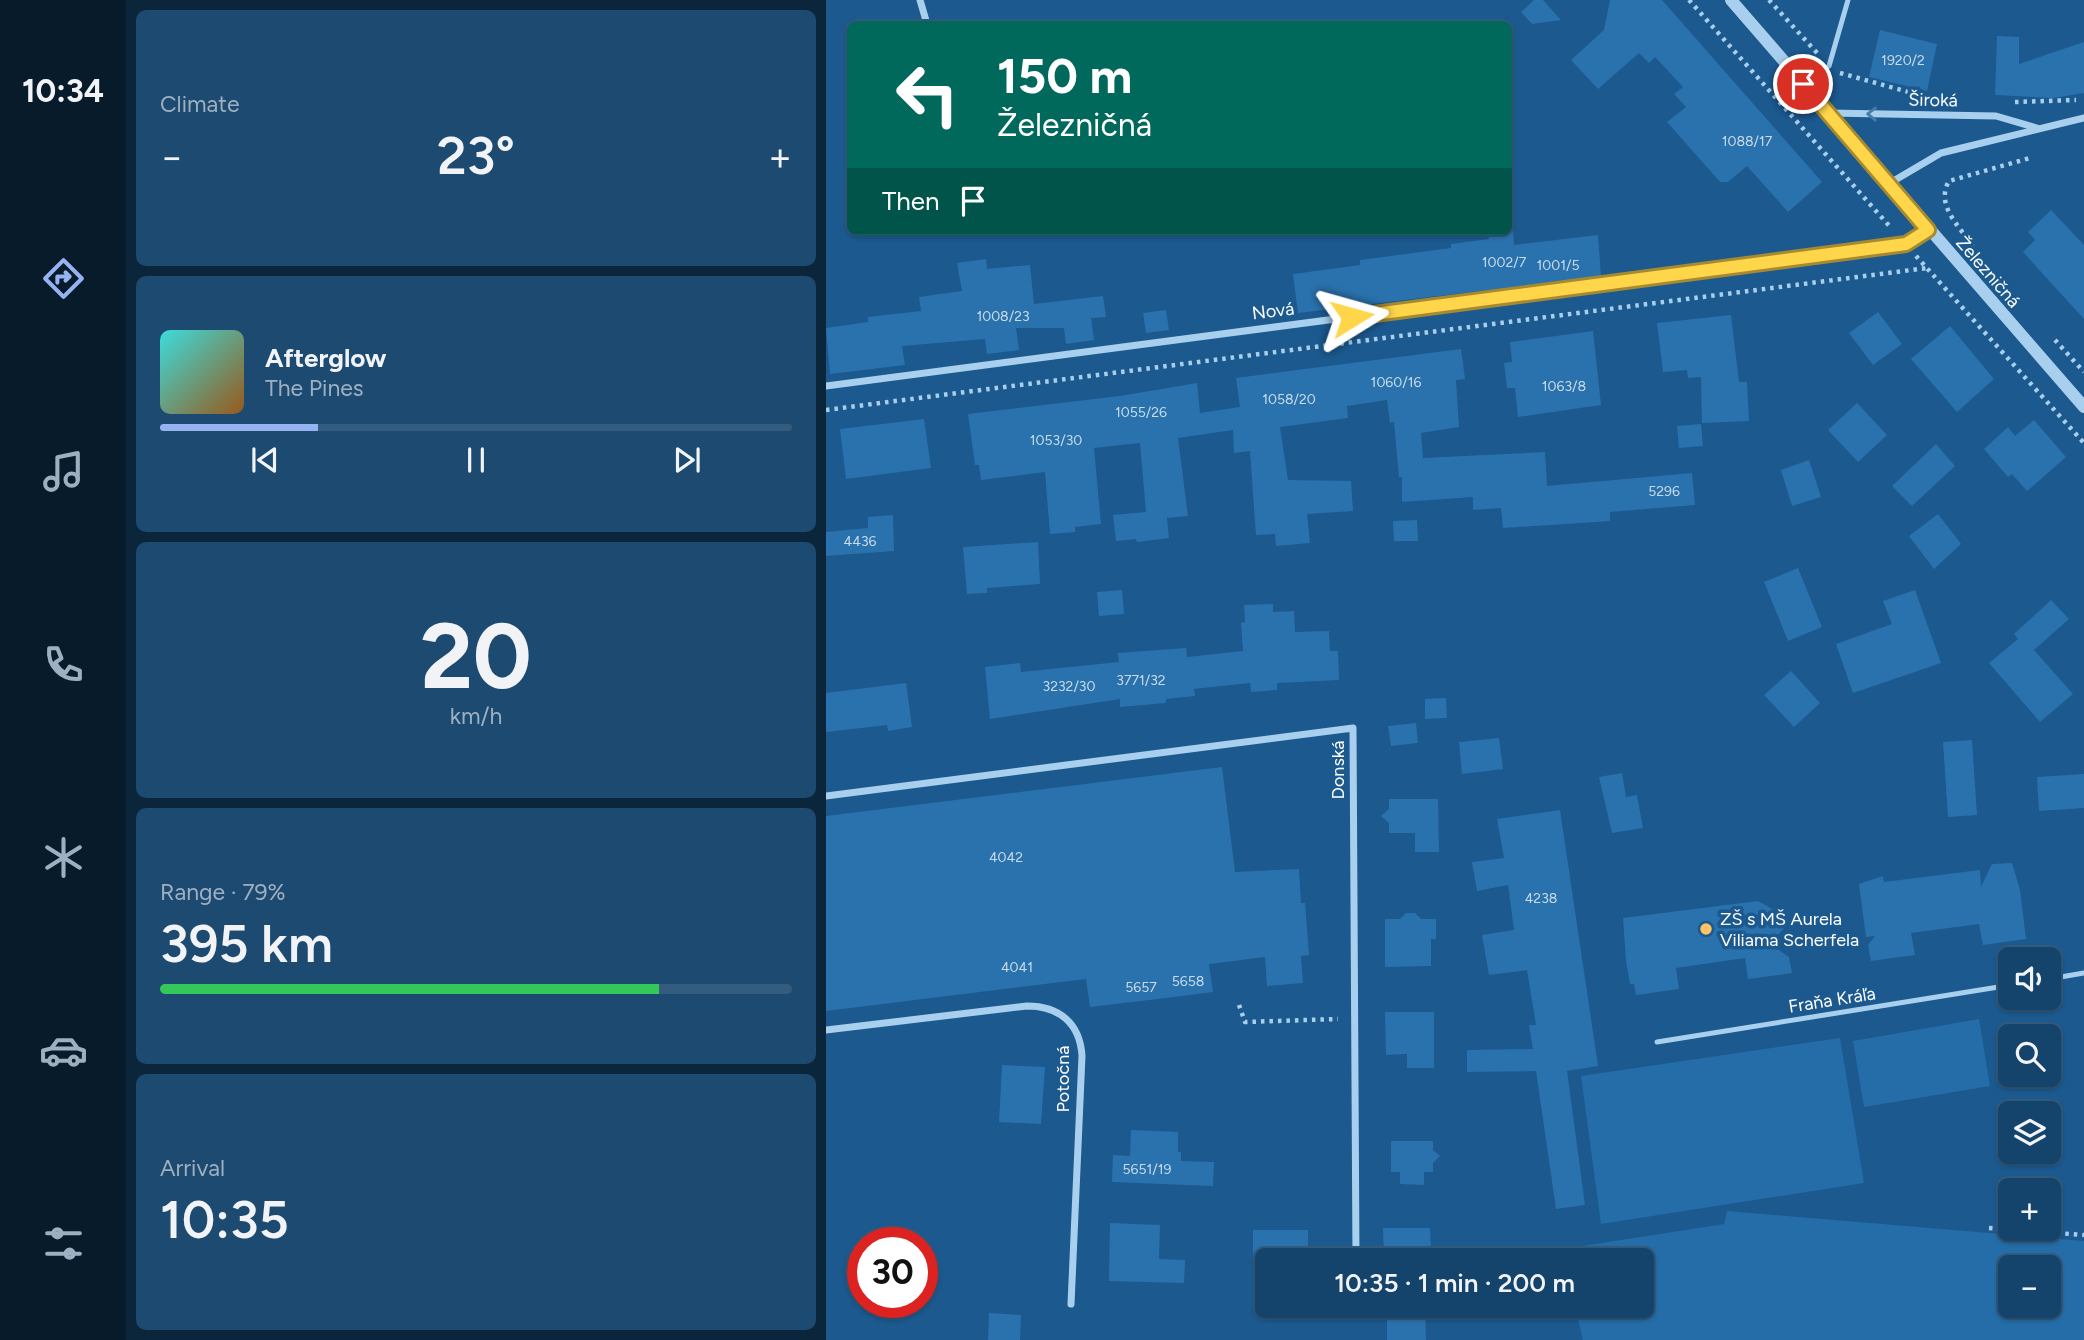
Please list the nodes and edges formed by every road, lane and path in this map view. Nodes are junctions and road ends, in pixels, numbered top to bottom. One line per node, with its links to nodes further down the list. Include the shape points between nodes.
1 (920, 0): 6 (street)
2 (1689, 0): 18 (path)
3 (1731, 0): 8 (street, Železničná)
4 (1769, 0): 7 (path)
5 (1848, 0): 7 (lane)
6 (926, 21)
7 (1829, 66): 8 (lane); 9 (path, via 1855,78)
8 (1803, 84): 12 (street, Železničná)
9 (1927, 97)
10 (2084, 100): 11 (path)
11 (2004, 102)
12 (1827, 113): 14 (street, Široká, one-way to 12, via 1996,116); 16 (street, Železničná)
13 (2084, 118): 14 (street, Široká)
14 (2036, 128): 16 (street, Široká, via 1941,153)
15 (2030, 158): 19 (path, via 1949,181 1943,203)
16 (1890, 183): 17 (street, Železničná)
17 (1928, 230): 18 (street, Nová); 24 (street, Železničná)
18 (1906, 244): 20 (path); 23 (street, Nová)
19 (1974, 247)
20 (1927, 268): 25 (path); 26 (path)
21 (2047, 331): 22 (path)
22 (2084, 372)
23 (826, 386)
24 (2084, 407)
25 (826, 410)
26 (2084, 443)
27 (826, 796): 32 (street, Donská, via 1353,728)
28 (2084, 974): 29 (lane)
29 (2061, 977)
30 (1998, 987): 34 (lane, Fraňa Kráľa)
31 (1239, 1005): 32 (path, via 1245,1022)
32 (1355, 1019): 37 (street, Donská)
33 (826, 1030): 38 (street, Potočná, via 1027,1006 1052,1009 1071,1023 1082,1056)
34 (1657, 1042)
35 (1989, 1228): 36 (path)
36 (2084, 1236)
37 (1356, 1248)
38 (1071, 1304)

